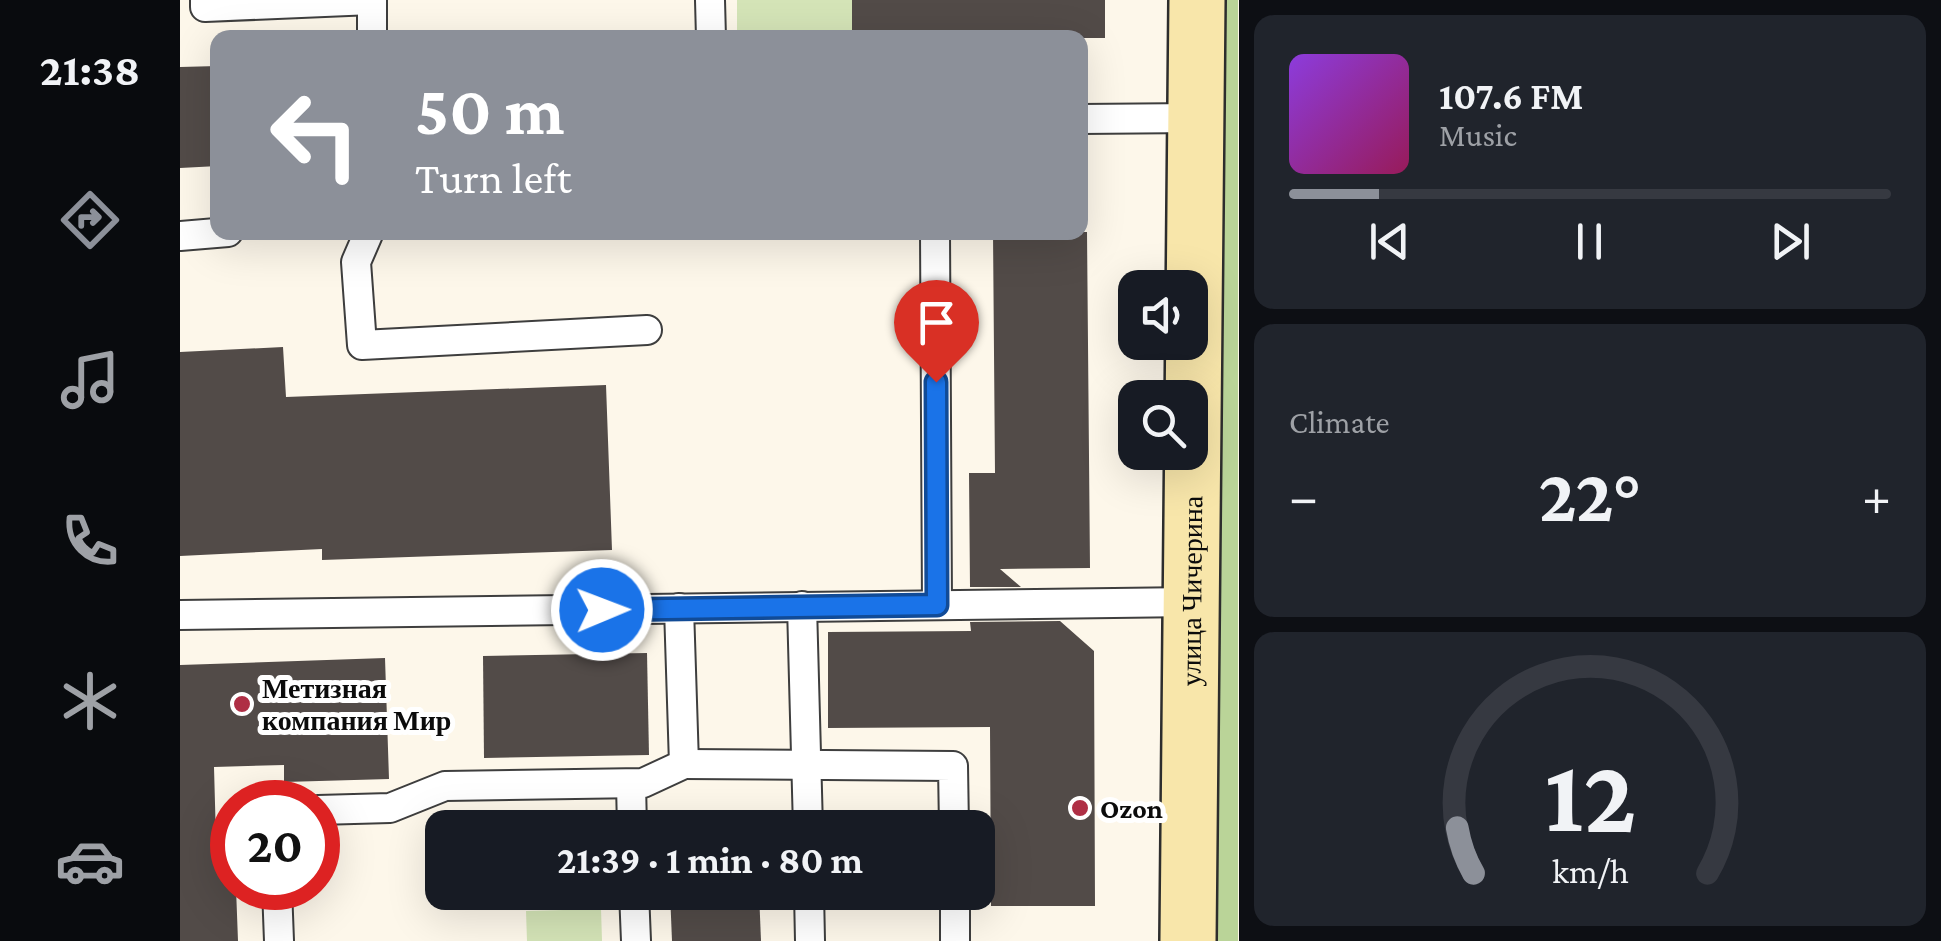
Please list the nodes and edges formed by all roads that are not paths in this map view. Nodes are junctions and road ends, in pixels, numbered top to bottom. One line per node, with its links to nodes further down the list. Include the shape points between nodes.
1 (205, 0): 2 (lane, via 206,7)
2 (372, 0): 5 (lane)
3 (710, 0): 6 (lane)
4 (1197, 0): 7 (street, улица Чичерина)
5 (372, 30)
6 (711, 30)
7 (1196, 118): 8 (lane); 14 (street, улица Чичерина)
8 (1088, 119)
9 (210, 234): 10 (lane)
10 (180, 236)
11 (366, 240): 13 (lane, via 356,262 362,345)
12 (934, 240): 15 (lane)
13 (646, 330)
14 (1192, 602): 15 (lane); 34 (street, улица Чичерина)
15 (937, 605): 16 (lane)
16 (802, 606): 17 (lane); 20 (lane)
17 (679, 608): 18 (lane); 19 (lane)
18 (180, 615)
19 (684, 764): 20 (lane); 21 (lane)
20 (806, 765): 24 (lane); 25 (lane, via 953,766)
21 (631, 784): 22 (lane, via 445,786 390,808); 23 (lane)
22 (340, 809)
23 (632, 810)
24 (807, 810)
25 (954, 810)
26 (278, 910): 30 (lane)
27 (635, 910): 31 (lane)
28 (809, 910): 32 (lane)
29 (955, 910): 33 (lane)
30 (279, 941)
31 (636, 941)
32 (810, 941)
33 (956, 941)
34 (1188, 941)

